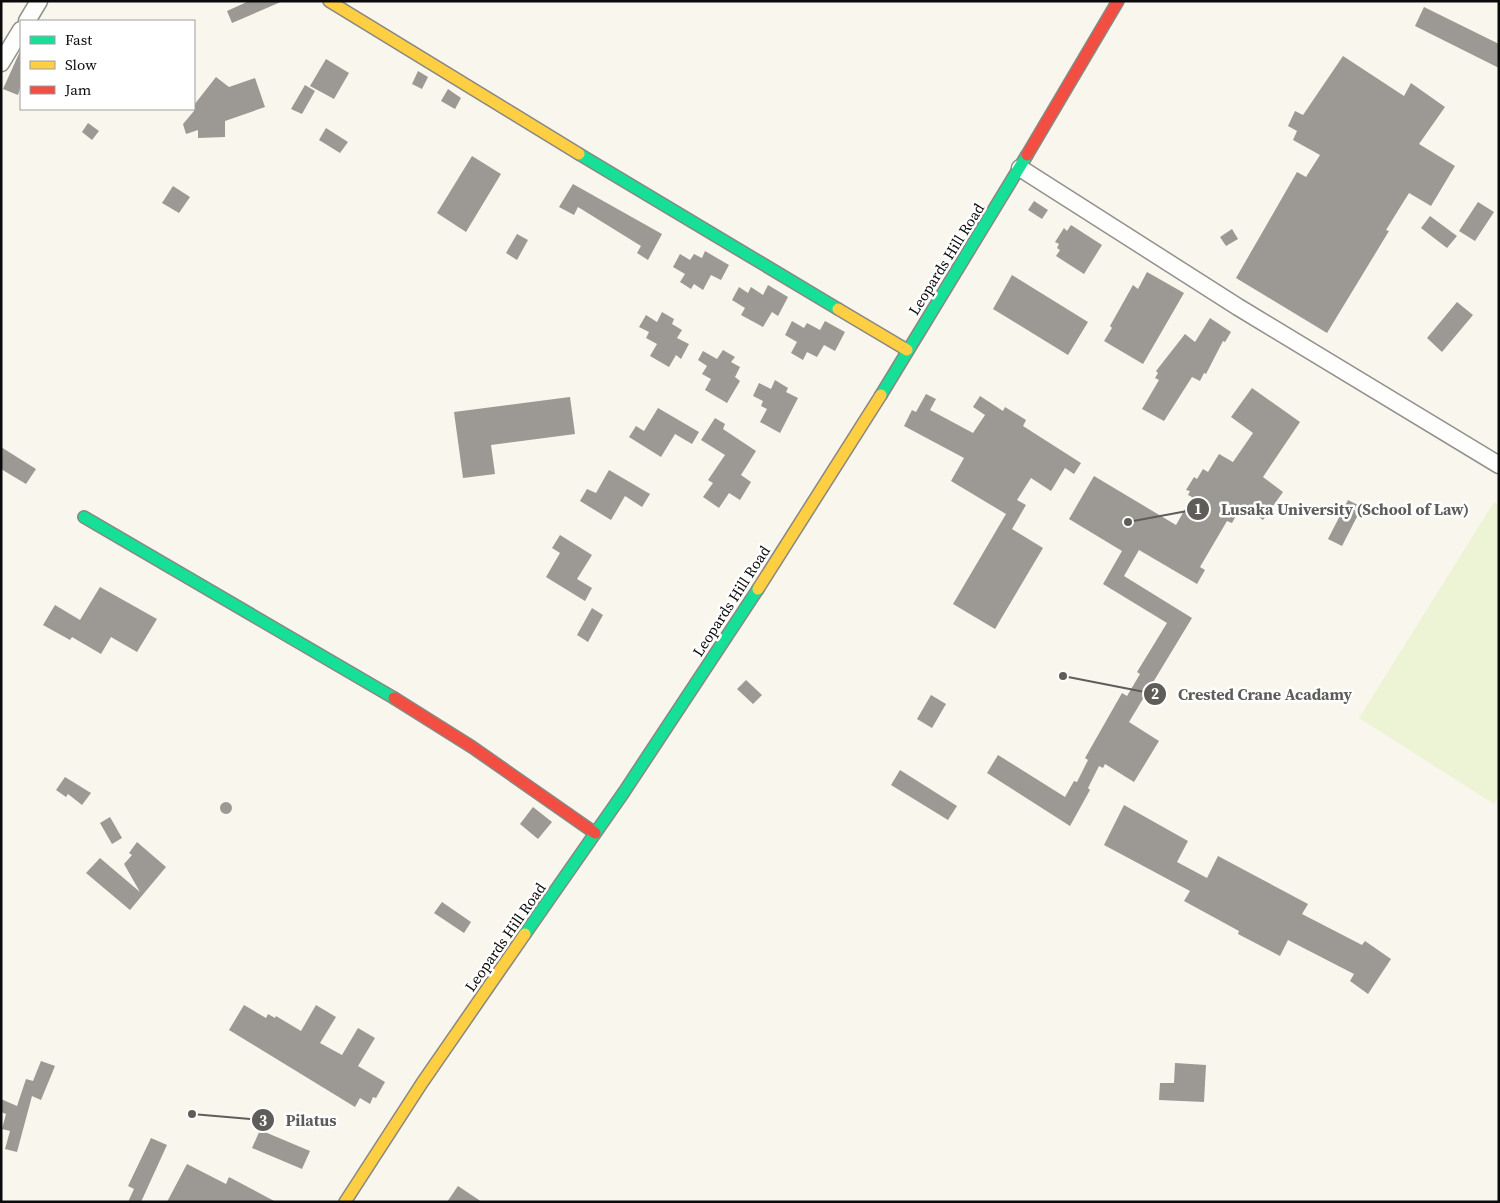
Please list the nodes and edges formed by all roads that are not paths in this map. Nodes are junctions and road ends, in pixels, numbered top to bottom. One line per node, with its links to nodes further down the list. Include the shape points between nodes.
1 (39, 1): 4 (street)
2 (329, 1): 8 (main road)
3 (1118, 1): 7 (main road, Leopards Hill Road)
4 (28, 20)
5 (20, 32): 6 (street)
6 (1, 63)
7 (1020, 168): 8 (main road, Leopards Hill Road); 9 (street, via 1238,307)
8 (907, 350): 11 (main road, Leopards Hill Road, via 732,630)
9 (1499, 465)
10 (84, 517): 11 (main road, via 463,741)
11 (595, 833): 12 (main road, Leopards Hill Road, via 431,1070)
12 (345, 1202)

